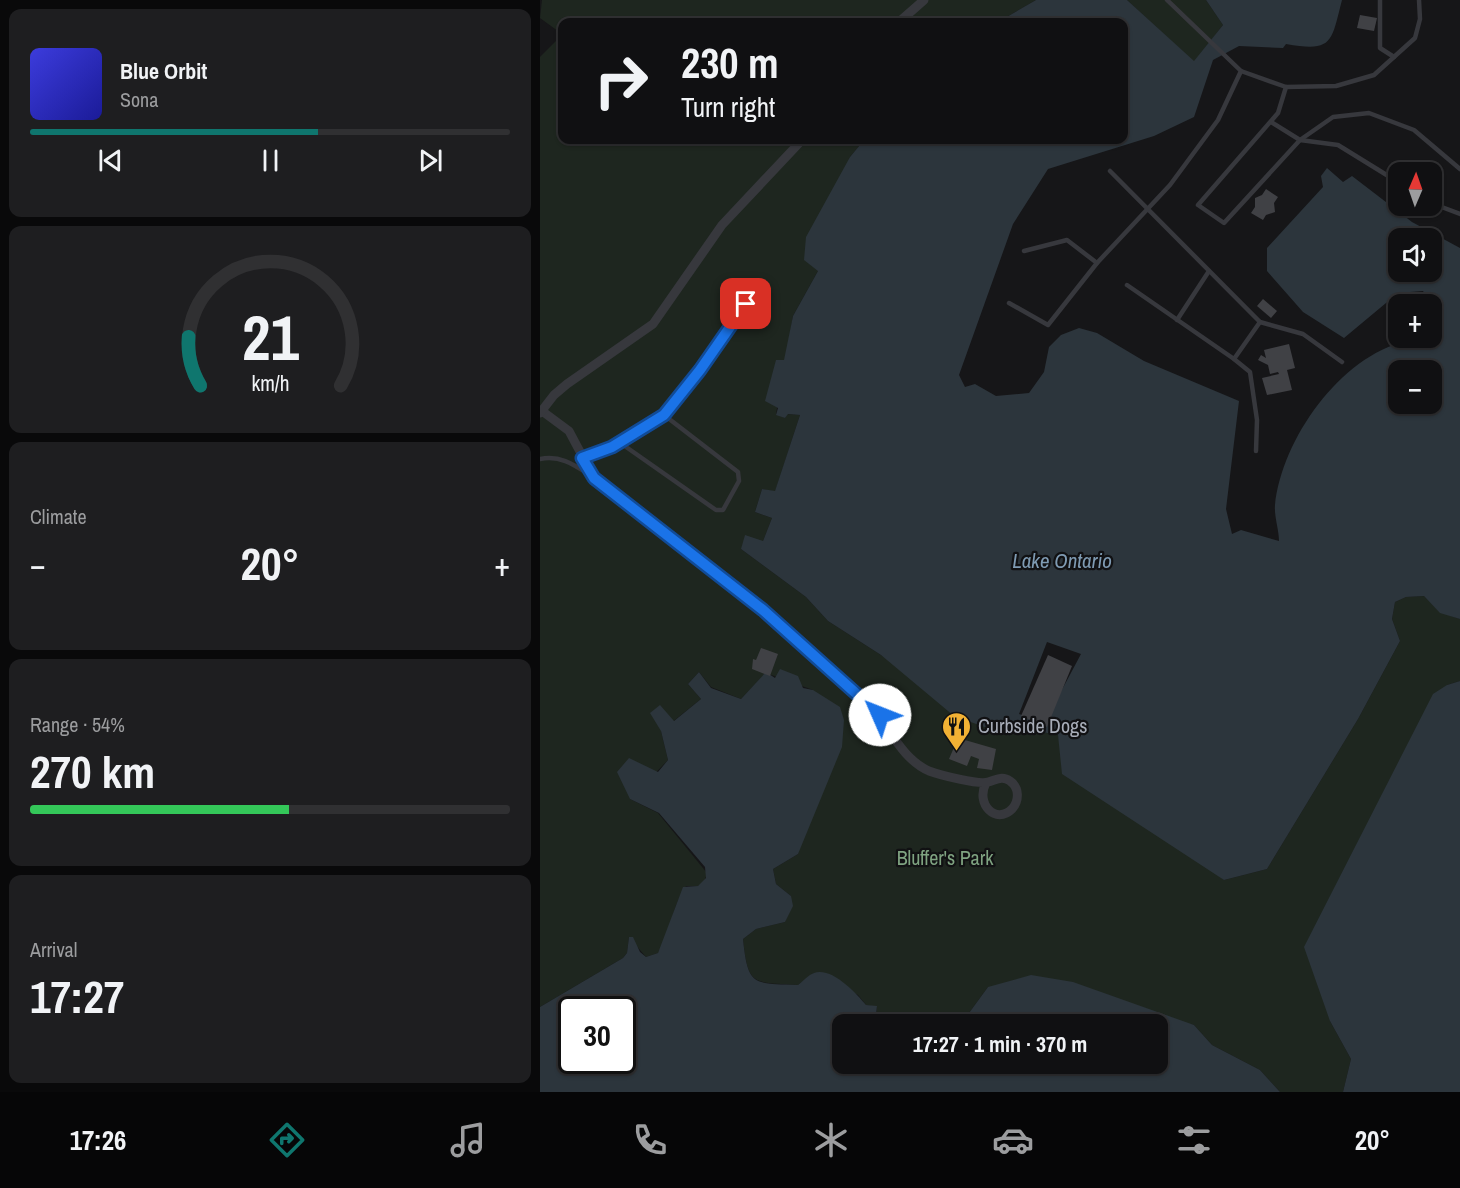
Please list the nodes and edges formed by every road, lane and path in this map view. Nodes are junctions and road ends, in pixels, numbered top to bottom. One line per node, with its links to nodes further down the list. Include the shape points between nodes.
1 (924, 0): 5 (street)
2 (1167, 0): 7 (lane)
3 (1380, 0): 6 (lane, via 1380,48)
4 (1419, 0): 6 (lane, via 1415,38)
5 (904, 18)
6 (1394, 57): 8 (lane, via 1374,75 1336,86)
7 (1242, 71): 8 (lane); 16 (lane, via 1218,120)
8 (1286, 87): 9 (lane)
9 (1271, 122): 10 (lane); 10 (lane, via 1198,205 1224,223)
10 (1300, 140): 12 (lane, via 1333,117 1369,113 1414,130); 14 (lane, via 1338,145)
11 (798, 144): 28 (street, via 722,225 653,324 567,384)
12 (1460, 169)
13 (1110, 171): 16 (lane)
14 (1388, 176)
15 (1442, 207): 17 (lane)
16 (1148, 209): 19 (lane); 20 (lane)
17 (1460, 214)
18 (1024, 251): 19 (lane, via 1067,240)
19 (1096, 263): 22 (lane, via 1048,325)
20 (1209, 271): 24 (lane); 25 (lane)
21 (1127, 285): 24 (lane)
22 (1009, 303)
23 (746, 304): 29 (lane)
24 (1177, 320): 26 (lane)
25 (1260, 322): 26 (lane); 27 (lane, via 1303,334)
26 (1234, 359): 31 (lane, via 1250,372 1257,420)
27 (1342, 362)
28 (541, 412): 32 (street, via 566,427)
29 (664, 415): 30 (lane); 30 (lane, via 738,472 739,482 722,511)
30 (619, 442): 32 (lane, via 599,454)
31 (1256, 451)
32 (582, 458): 34 (street)
33 (540, 459): 34 (lane, via 565,460)
34 (594, 478): 35 (street, via 780,625 880,715 906,754 918,764 945,776)
35 (986, 783): 35 (street, via 982,801 987,809 998,814 1010,811 1017,802 1017,790 1009,780 997,778)

